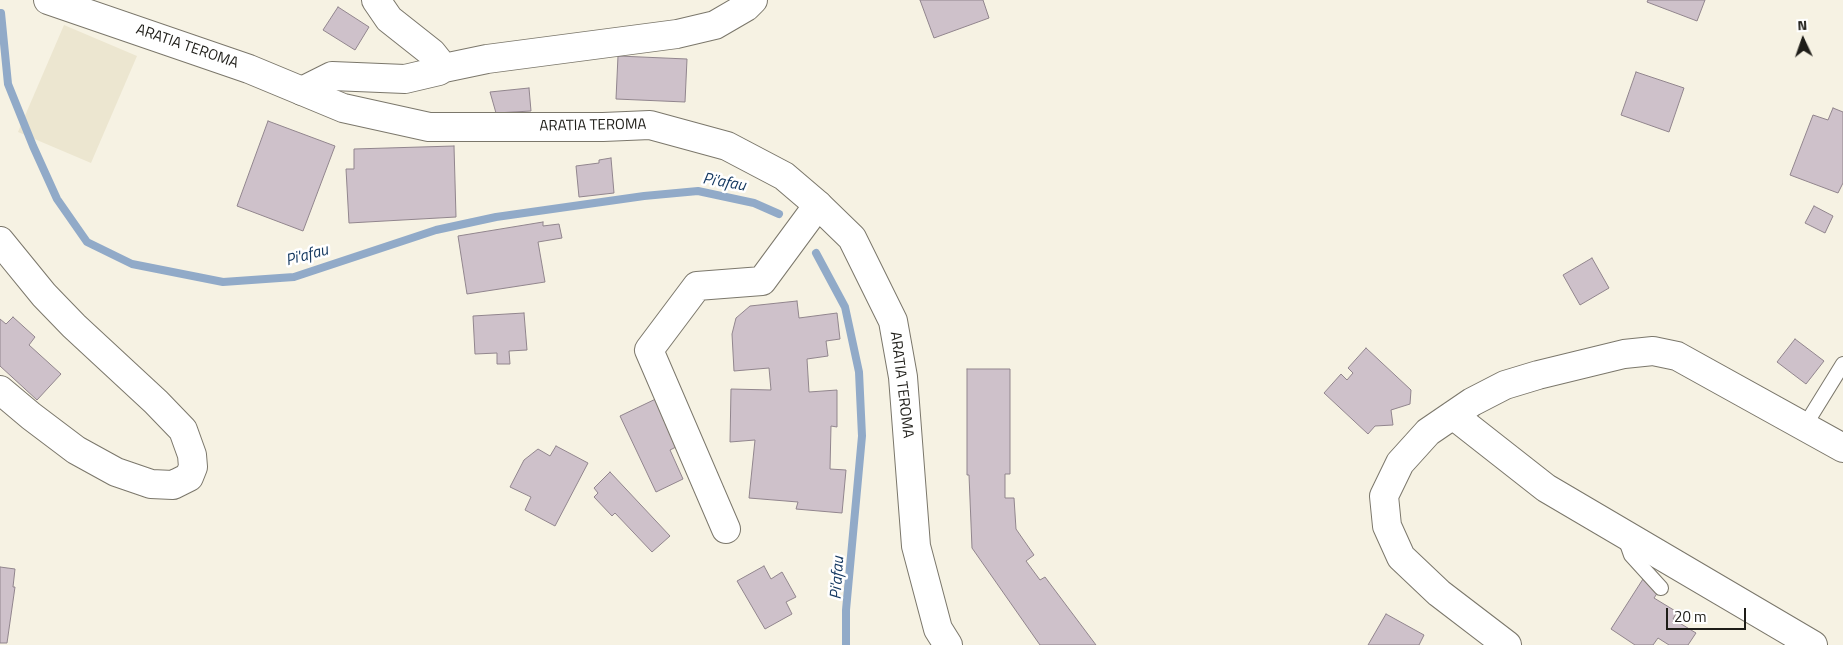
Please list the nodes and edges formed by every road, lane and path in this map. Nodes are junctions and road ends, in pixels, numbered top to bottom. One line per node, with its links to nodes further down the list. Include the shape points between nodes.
1 (48, 0): 5 (street, ARATIA TEROMA, via 249,69)
2 (376, 0): 4 (street, via 389,19 432,53)
3 (753, 0): 4 (street, via 715,25 676,34 487,59)
4 (444, 68): 5 (street, via 405,79 332,76)
5 (302, 91): 6 (street, ARATIA TEROMA, via 343,108 429,127 650,125 727,146 784,176)
6 (818, 205): 13 (street, via 762,281 697,286 649,350); 16 (street, ARATIA TEROMA, via 852,238 893,321 903,377 916,546 938,629)
7 (0, 241): 9 (street, via 74,326 183,430 192,455 193,467 189,477 173,485 151,484 116,472 76,450)
8 (1843, 364): 11 (lane)
9 (0, 390)
10 (1453, 415): 11 (street, via 1505,385 1624,354 1653,351 1677,356); 14 (street, via 1546,488); 17 (street, via 1428,432 1400,463 1384,496 1387,526 1401,557 1439,593)
11 (1804, 427): 12 (street)
12 (1843, 448)
13 (726, 529)
14 (1623, 532): 15 (lane, via 1631,555); 18 (street)
15 (1661, 588)
16 (948, 645)
17 (1507, 645)
18 (1813, 645)

